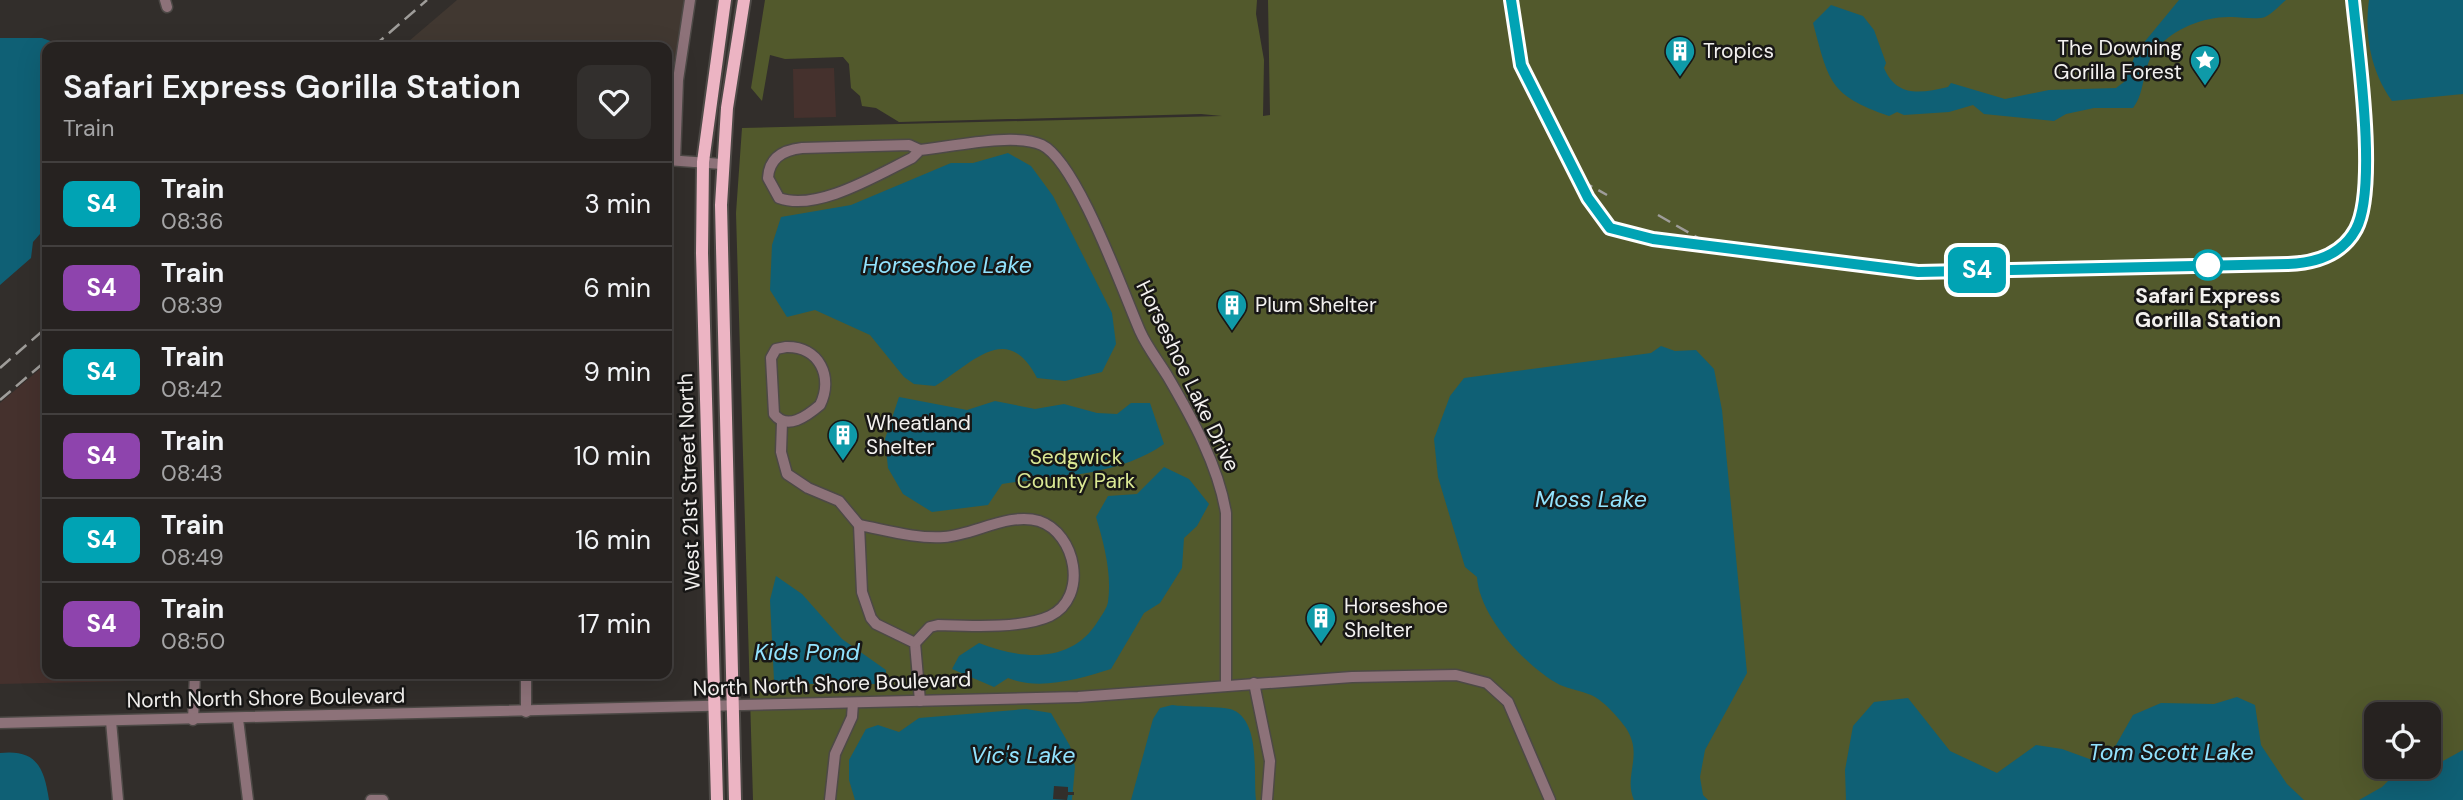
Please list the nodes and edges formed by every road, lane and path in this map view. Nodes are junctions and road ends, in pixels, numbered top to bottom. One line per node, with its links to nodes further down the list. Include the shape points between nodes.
1 (690, 0): 4 (street)
2 (725, 0): 7 (main road, West 21st Street North)
3 (744, 0): 8 (main road, West 21st Street North)
4 (672, 149)
5 (920, 150): 5 (street, Horseshoe Lake Drive, via 909,145 792,149 774,159 768,178 779,198 816,198 845,190); 15 (street, Horseshoe Lake Drive, via 1027,141 1053,152 1069,173 1141,333 1195,426 1223,493)
6 (672, 160): 7 (street)
7 (703, 162): 8 (street); 19 (main road, West 21st Street North)
8 (722, 164): 18 (main road, West 21st Street North)
9 (782, 422): 9 (street, via 813,411 826,388 820,362 797,347 776,349 771,358 774,414); 10 (street, via 781,452 787,474 839,501)
10 (859, 525): 11 (street, via 862,592 871,618); 11 (street, via 942,538 1027,519 1049,526 1068,543 1072,580 1065,601 1051,616 1005,624 938,625)
11 (915, 643): 16 (street)
12 (195, 679): 22 (street)
13 (526, 679): 20 (street)
14 (1254, 683): 15 (street, North North Shore Boulevard); 32 (street, via 1270,761); 33 (street, North North Shore Boulevard, via 1365,676 1475,678 1507,702)
15 (1226, 685): 16 (street, North North Shore Boulevard, via 1078,697)
16 (920, 701): 17 (street, North North Shore Boulevard)
17 (853, 703): 18 (street, North North Shore Boulevard); 31 (street, via 852,717 835,754)
18 (733, 706): 19 (street, North North Shore Boulevard); 30 (main road, West 21st Street North)
19 (714, 707): 20 (street, North North Shore Boulevard); 29 (main road, West 21st Street North)
20 (526, 712): 21 (street, North North Shore Boulevard)
21 (238, 719): 22 (street, North North Shore Boulevard); 26 (street)
22 (193, 720): 23 (street, North North Shore Boulevard)
23 (111, 721): 24 (street, North North Shore Boulevard); 25 (street)
24 (0, 723)
25 (118, 800)
26 (248, 800)
27 (371, 800): 28 (street)
28 (383, 800)
29 (717, 800)
30 (735, 800)
31 (830, 800)
32 (1267, 800)
33 (1550, 800)

